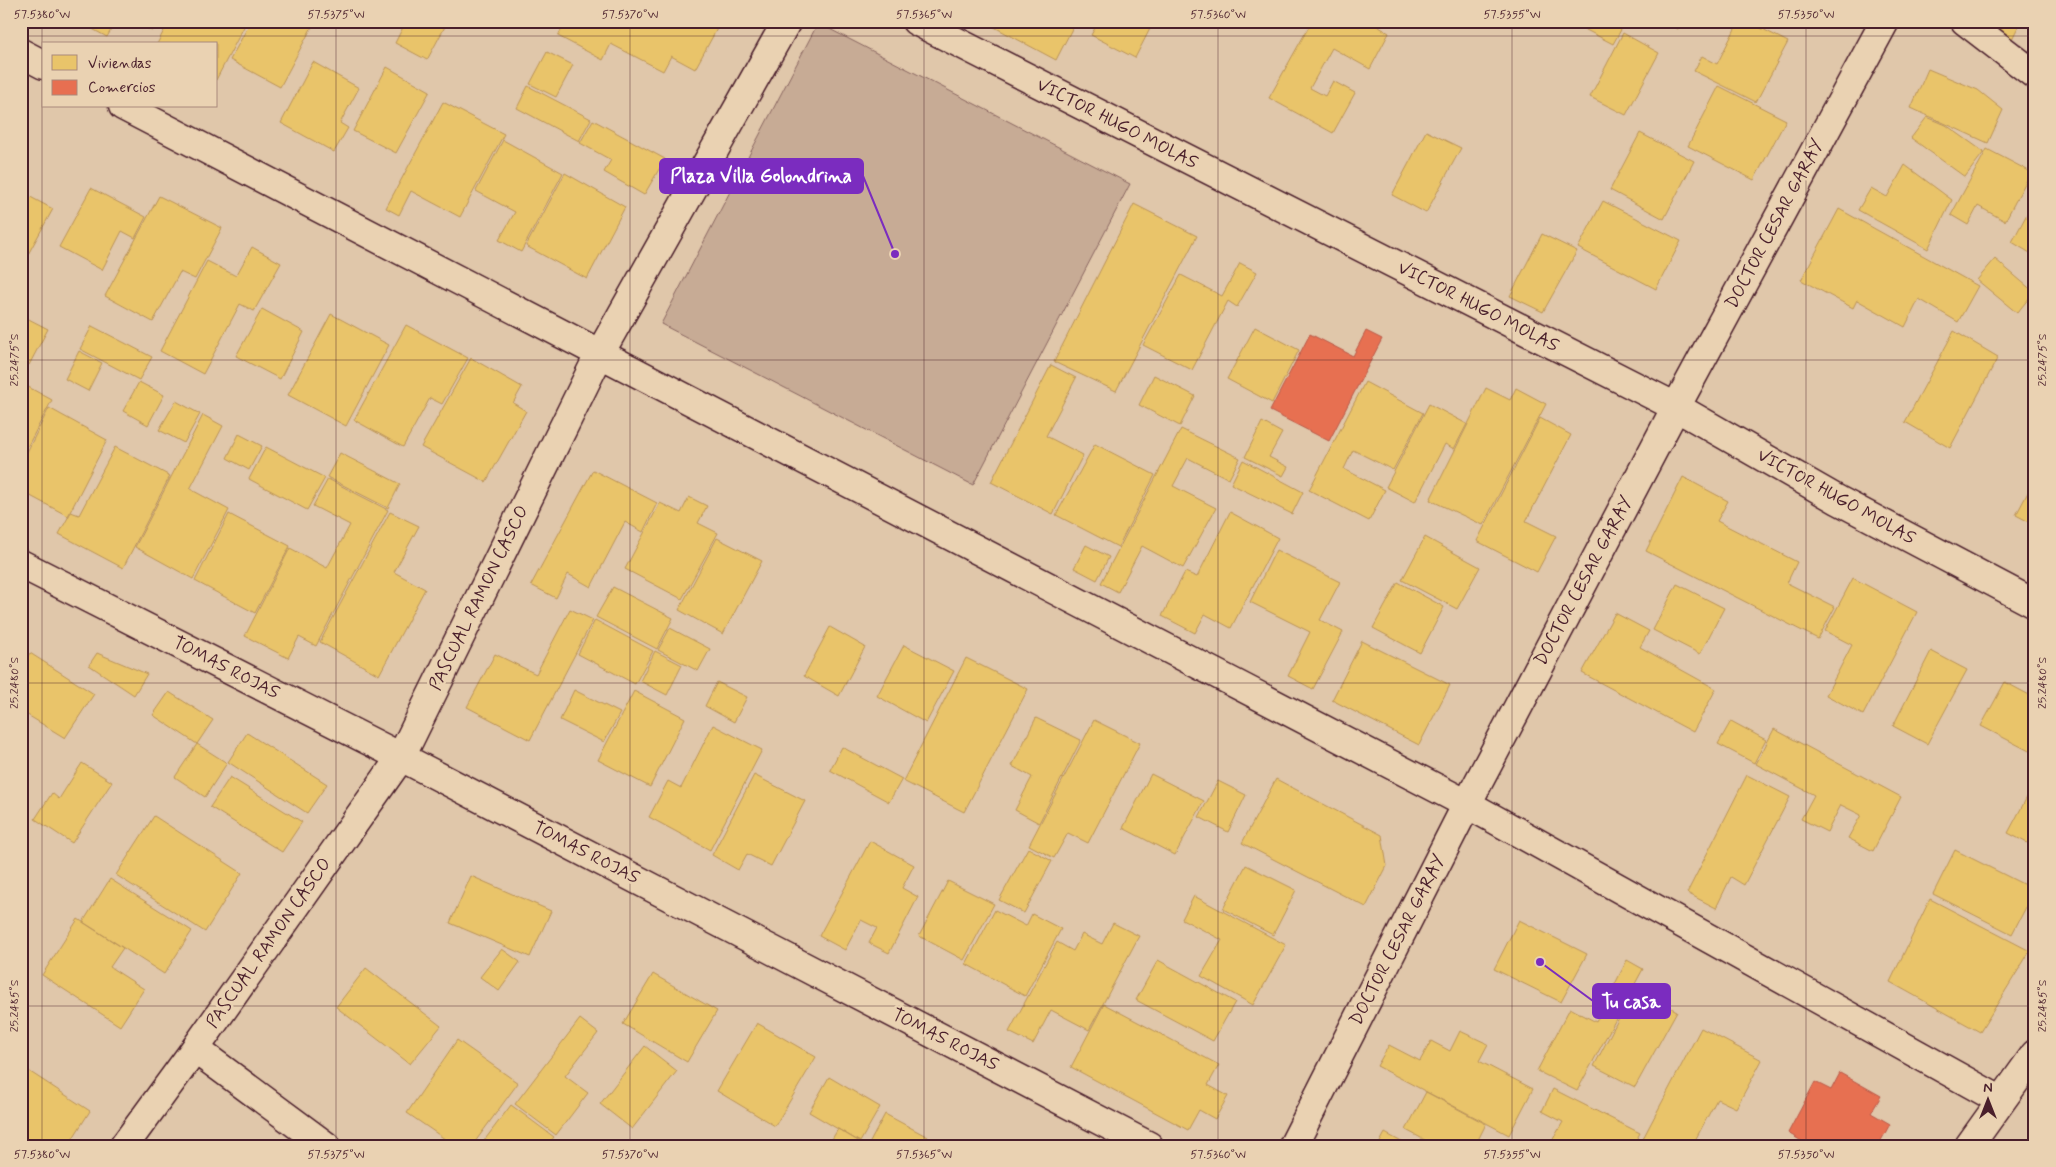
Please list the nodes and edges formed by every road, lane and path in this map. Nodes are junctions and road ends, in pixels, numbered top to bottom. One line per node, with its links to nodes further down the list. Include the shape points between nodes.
1 (786, 21): 9 (street, PASCUAL RAMON CASCO)
2 (916, 21): 10 (street, VICTOR HUGO MOLAS)
3 (1965, 21): 7 (street)
4 (1879, 23): 10 (street, DOCTOR CESAR GARAY)
5 (21, 53): 6 (street)
6 (42, 63)
7 (2035, 75)
8 (128, 108): 9 (street)
9 (599, 355): 13 (street, PASCUAL RAMON CASCO); 14 (street)
10 (1676, 408): 12 (street, VICTOR HUGO MOLAS, via 1838,500); 14 (street, DOCTOR CESAR GARAY)
11 (21, 564): 13 (street, TOMAS ROJAS)
12 (2035, 604)
13 (401, 757): 15 (street, PASCUAL RAMON CASCO); 20 (street, TOMAS ROJAS)
14 (1467, 804): 17 (street); 21 (street, DOCTOR CESAR GARAY)
15 (195, 1049): 18 (street, PASCUAL RAMON CASCO); 19 (street)
16 (2035, 1054): 17 (street)
17 (2000, 1100): 22 (street)
18 (124, 1146)
19 (326, 1146)
20 (1148, 1146)
21 (1293, 1146)
22 (1969, 1146)

